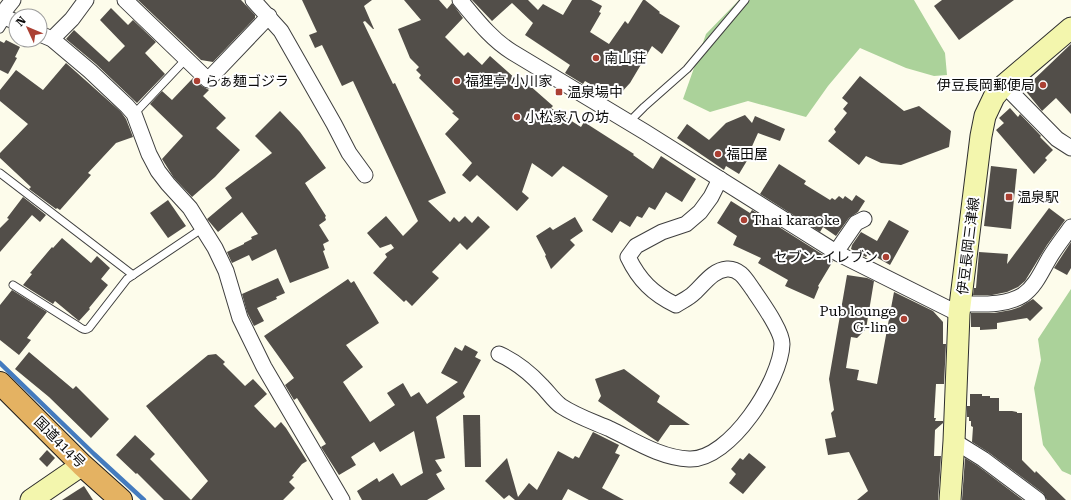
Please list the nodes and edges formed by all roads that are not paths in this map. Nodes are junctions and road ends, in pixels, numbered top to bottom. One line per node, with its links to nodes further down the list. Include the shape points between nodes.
1 (13, 0): 8 (street)
2 (86, 0): 10 (street, via 72,18)
3 (125, 0): 12 (street)
4 (253, 0): 7 (street)
5 (460, 0): 15 (street, via 501,45)
6 (746, 0): 15 (lane, via 687,69)
7 (269, 16): 12 (street, via 208,80); 18 (street, via 281,31 349,153)
8 (5, 20)
9 (1071, 28): 13 (main road, 伊豆長岡三津線)
10 (48, 35)
11 (48, 38): 14 (street, via 90,71)
12 (186, 59): 14 (lane)
13 (1004, 85): 16 (street, via 1057,139); 26 (main road, 伊豆長岡三津線, via 988,110 981,136)
14 (134, 114): 22 (street, via 158,171 190,208)
15 (629, 122): 19 (street)
16 (1071, 148)
17 (0, 173): 24 (lane)
18 (364, 175)
19 (720, 179): 23 (street); 27 (street, via 700,212 686,224 662,232 636,246 628,257 635,272 648,286 676,305 692,295 715,272 728,269 740,272 773,320 782,342 779,361 755,410 741,428 723,444 703,458 689,459 668,455 641,445 560,405 514,361)
20 (864, 219): 23 (street, via 856,223)
21 (1071, 227): 26 (street, via 1035,283 1024,294 1010,300)
22 (203, 228): 24 (lane); 33 (street, via 226,271 240,318 264,368)
23 (836, 252): 26 (street)
24 (133, 275): 25 (lane, via 122,285 87,330)
25 (13, 285)
26 (960, 309): 29 (main road, 伊豆長岡三津線)
27 (499, 354)
28 (0, 383): 30 (highway, 国道414号)
29 (954, 441): 34 (main road, 伊豆長岡三津線); 35 (street)
30 (82, 465): 31 (main road); 32 (highway, 国道414号)
31 (31, 500)
32 (121, 500)
33 (342, 500)
34 (950, 500)
35 (1038, 500)

